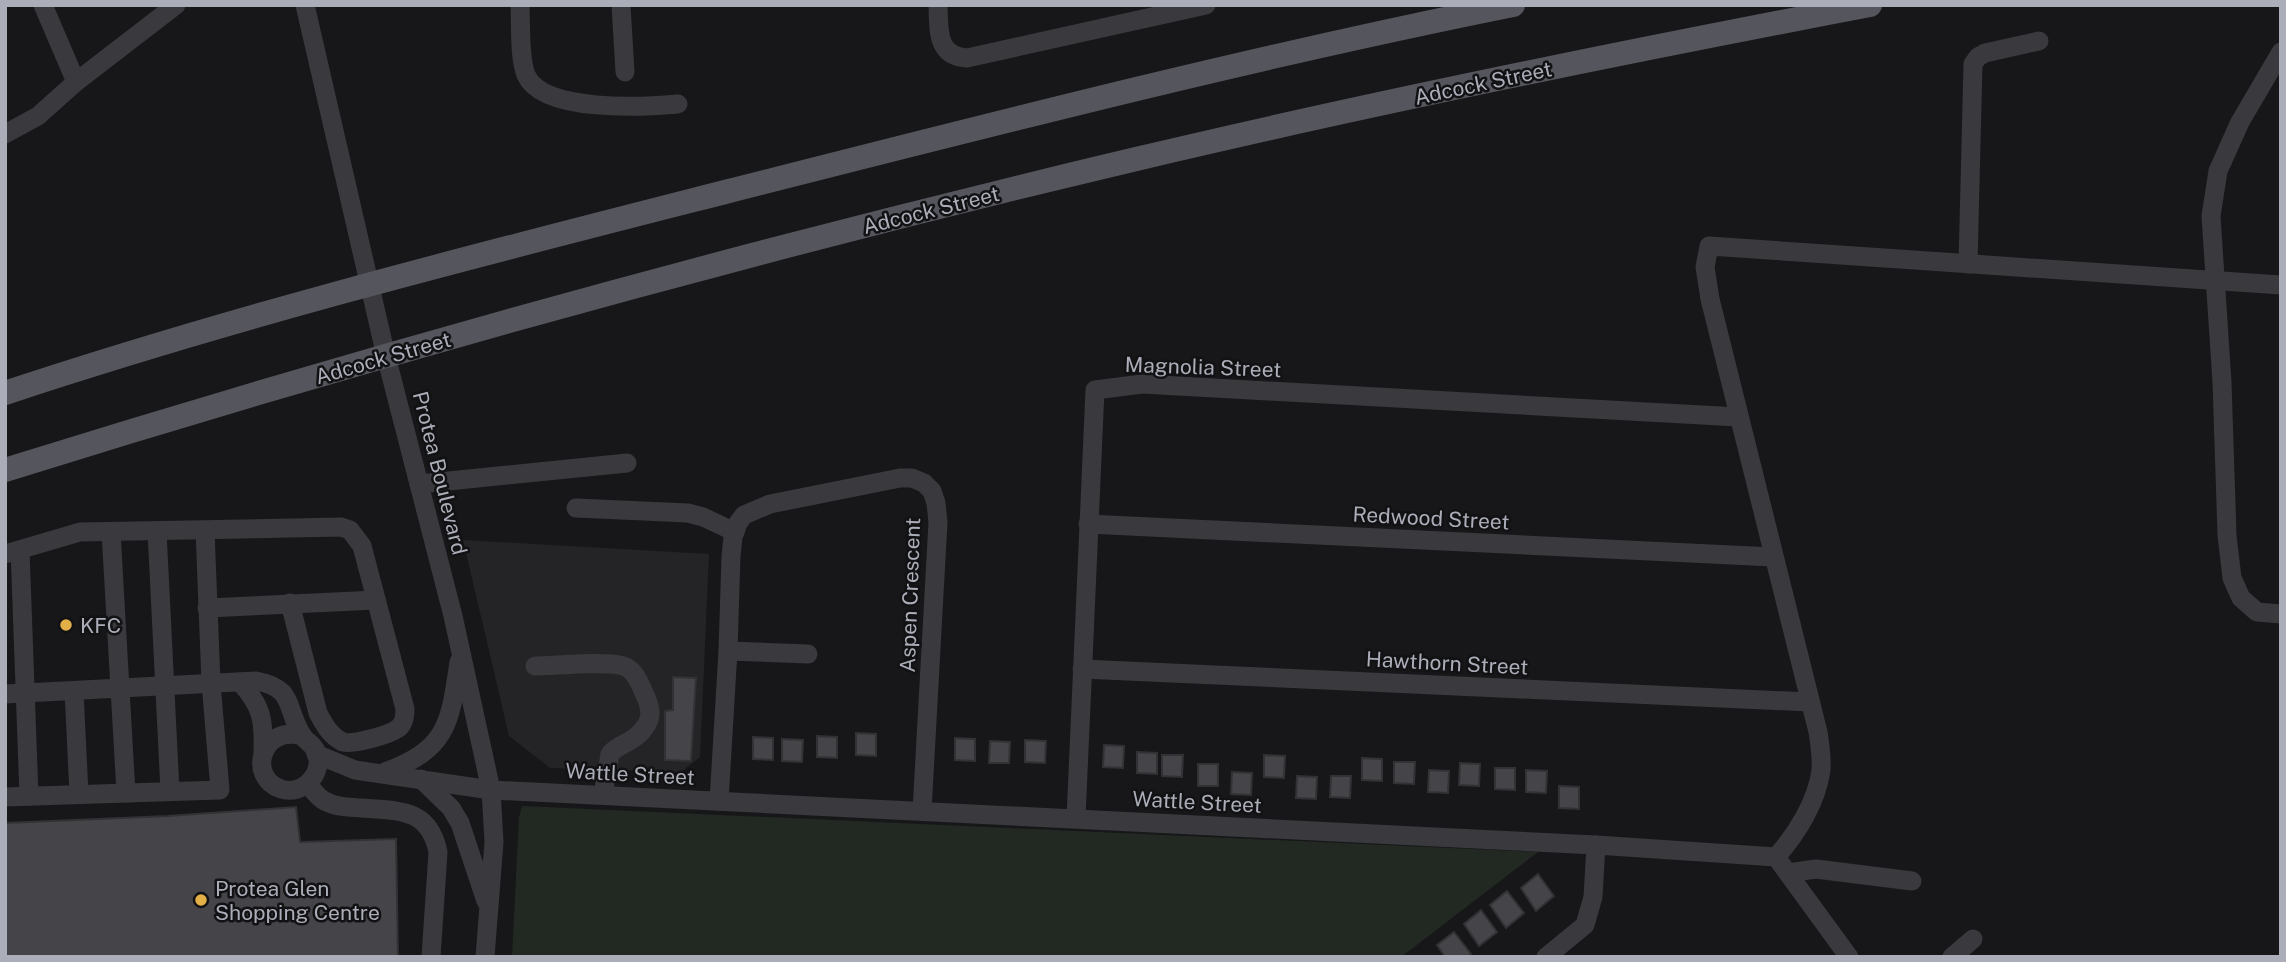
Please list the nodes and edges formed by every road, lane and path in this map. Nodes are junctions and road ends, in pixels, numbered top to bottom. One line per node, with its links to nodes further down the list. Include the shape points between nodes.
1 (43, 5): 13 (street)
2 (176, 5): 13 (street)
3 (305, 5): 18 (street, Protea Boulevard)
4 (520, 5): 14 (street, via 526,75 536,88 554,97 604,106)
5 (621, 5): 12 (street)
6 (938, 5): 7 (street, via 946,52 967,58)
7 (1206, 5)
8 (1513, 5): 18 (main road, via 978,127)
9 (1870, 5): 20 (main road, Adcock Street, via 1462,86 1133,160 827,236)
10 (2039, 41): 16 (street, via 1984,53 1973,64)
11 (2281, 52): 17 (street, via 2218,171 2211,216)
12 (625, 72)
13 (76, 82): 15 (street, via 38,116)
14 (678, 104)
15 (5, 134)
16 (1968, 264): 17 (street); 22 (street, via 1709,246 1706,281)
17 (2217, 281): 19 (street); 37 (street, via 2232,578 2241,598 2257,612)
18 (369, 283): 20 (street, Protea Boulevard); 21 (main road)
19 (2281, 285)
20 (386, 356): 24 (main road, Adcock Street); 25 (street, Protea Boulevard)
21 (5, 393)
22 (1738, 417): 27 (street, Magnolia Street, via 1125,385 1095,390); 33 (street)
23 (627, 463): 25 (street)
24 (5, 470)
25 (419, 484): 38 (street, Protea Boulevard)
26 (576, 508): 31 (street, via 688,513)
27 (1088, 524): 33 (street, Redwood Street); 42 (street, Magnolia Street)
28 (205, 530): 29 (street); 34 (street, via 350,530 362,546); 36 (street)
29 (157, 531): 30 (street); 45 (street)
30 (111, 532): 32 (street, via 80,532); 46 (street)
31 (735, 532): 39 (street); 66 (street, Aspen Crescent, via 744,515 755,509 887,480 912,478 925,482 932,491 938,523)
32 (13, 552): 48 (street)
33 (1773, 557): 50 (street)
34 (376, 600): 35 (street); 35 (street, via 405,709 404,721 398,729 347,744 326,727 318,713)
35 (290, 603): 36 (street)
36 (207, 608): 44 (street)
37 (2281, 614)
38 (460, 651): 55 (street, via 452,709 438,740 407,764); 58 (street, Protea Boulevard)
39 (728, 651): 40 (street); 65 (street)
40 (808, 653)
41 (535, 666): 62 (street, via 624,666 636,676 646,696 648,723 632,741 610,754)
42 (1082, 669): 50 (street, Hawthorn Street); 67 (street, Magnolia Street)
43 (240, 682): 44 (street); 51 (street, via 256,681 280,690); 52 (street, via 258,702)
44 (211, 683): 45 (street); 59 (street, via 220,790)
45 (165, 686): 46 (street); 59 (street)
46 (120, 688): 47 (street); 60 (street)
47 (74, 691): 48 (street); 61 (street)
48 (26, 693): 49 (street); 63 (street)
49 (5, 694)
50 (1810, 702): 69 (street, via 1822,755 1821,771)
51 (302, 736): 52 (street, via 284,734 268,743); 53 (street)
52 (263, 752): 57 (street, via 263,770 273,785 291,790)
53 (316, 754): 54 (street); 57 (street, via 317,768)
54 (355, 770): 55 (street, Wattle Street); 57 (street)
55 (381, 774): 56 (street, Wattle Street)
56 (421, 779): 58 (street, Wattle Street); 71 (street, via 460,823)
57 (311, 780): 73 (street, via 321,799 330,803 407,813 428,825 438,852)
58 (491, 790): 62 (street, Wattle Street); 71 (street, Protea Boulevard, via 494,842)
59 (170, 791): 60 (street)
60 (126, 793): 61 (street)
61 (79, 794): 63 (street)
62 (603, 795): 65 (street, Wattle Street)
63 (29, 796): 64 (street)
64 (5, 797)
65 (719, 801): 66 (street, Wattle Street)
66 (922, 811): 67 (street, Wattle Street)
67 (1076, 818): 68 (street, Wattle Street)
68 (1596, 845): 69 (street, Wattle Street); 75 (street, via 1593,897 1585,925)
69 (1782, 865): 70 (street, Wattle Street); 76 (street)
70 (1912, 881)
71 (489, 912): 74 (street, Protea Boulevard)
72 (1973, 939): 77 (street)
73 (431, 957)
74 (485, 957)
75 (1546, 957)
76 (1849, 957)
77 (1952, 957)

